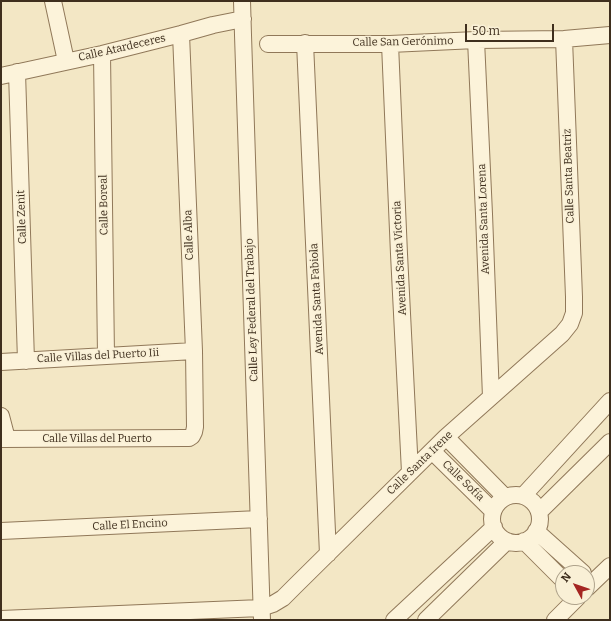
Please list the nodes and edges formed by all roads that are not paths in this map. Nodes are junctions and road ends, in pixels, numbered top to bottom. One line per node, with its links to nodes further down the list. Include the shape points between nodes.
1 (53, 1): 12 (street)
2 (242, 1): 3 (street, Calle Ley Federal del Trabajo)
3 (243, 18): 4 (street, Calle Atardeceres); 32 (street, Calle Ley Federal del Trabajo)
4 (180, 34): 11 (street, Calle Atardeceres); 16 (street, Calle Alba)
5 (610, 35): 6 (street, Calle San Gerónimo)
6 (564, 39): 7 (street, Calle San Gerónimo); 15 (street, Calle Santa Beatriz)
7 (476, 40): 10 (street, Calle San Gerónimo); 20 (street, Avenida Santa Lorena)
8 (305, 43): 9 (street, Calle San Gerónimo); 10 (street, Calle San Gerónimo); 37 (street, Avenida Santa Fabiola)
9 (268, 44)
10 (390, 44): 28 (street, Avenida Santa Victoria)
11 (102, 54): 12 (street, Calle Atardeceres); 17 (street, Calle Boreal)
12 (66, 61): 13 (street, Calle Atardeceres)
13 (17, 72): 14 (street, Calle Atardeceres); 18 (street, Calle Zenit)
14 (1, 76)
15 (574, 313): 20 (street, Calle Santa Irene, via 562,334)
16 (194, 351): 17 (street, Calle Villas del Puerto Iii); 23 (street, Calle Alba, via 195,427)
17 (106, 356): 18 (street, Calle Villas del Puerto Iii)
18 (26, 361): 19 (street, Calle Villas del Puerto Iii)
19 (1, 362)
20 (491, 397): 24 (street, Calle Santa Irene)
21 (610, 401): 29 (street)
22 (1, 416): 25 (street)
23 (192, 436): 25 (street, Calle Villas del Puerto)
24 (446, 437): 27 (street, Calle Santa Irene); 30 (street, Calle Sofía)
25 (4, 439)
26 (610, 442): 31 (street)
27 (432, 451): 28 (street, Calle Santa Irene); 33 (street, Calle Sofía)
28 (410, 472): 37 (street, Calle Santa Irene)
29 (523, 496): 30 (street, via 511,495); 31 (street, via 536,505)
30 (505, 498): 33 (street, via 498,503)
31 (539, 512): 35 (street, via 539,525)
32 (259, 519): 34 (street, Calle El Encino); 43 (street, Calle Ley Federal del Trabajo)
33 (494, 519): 36 (street, via 497,532); 45 (street)
34 (1, 531)
35 (530, 536): 36 (street, via 518,542); 38 (street); 40 (street)
36 (507, 541): 46 (street)
37 (328, 554): 43 (street, Calle Santa Irene, via 283,598)
38 (568, 565)
39 (610, 566): 41 (street)
40 (555, 569)
41 (595, 576)
42 (570, 605): 47 (street)
43 (261, 614): 44 (street)
44 (1, 619)
45 (394, 620)
46 (426, 620)
47 (555, 620)

